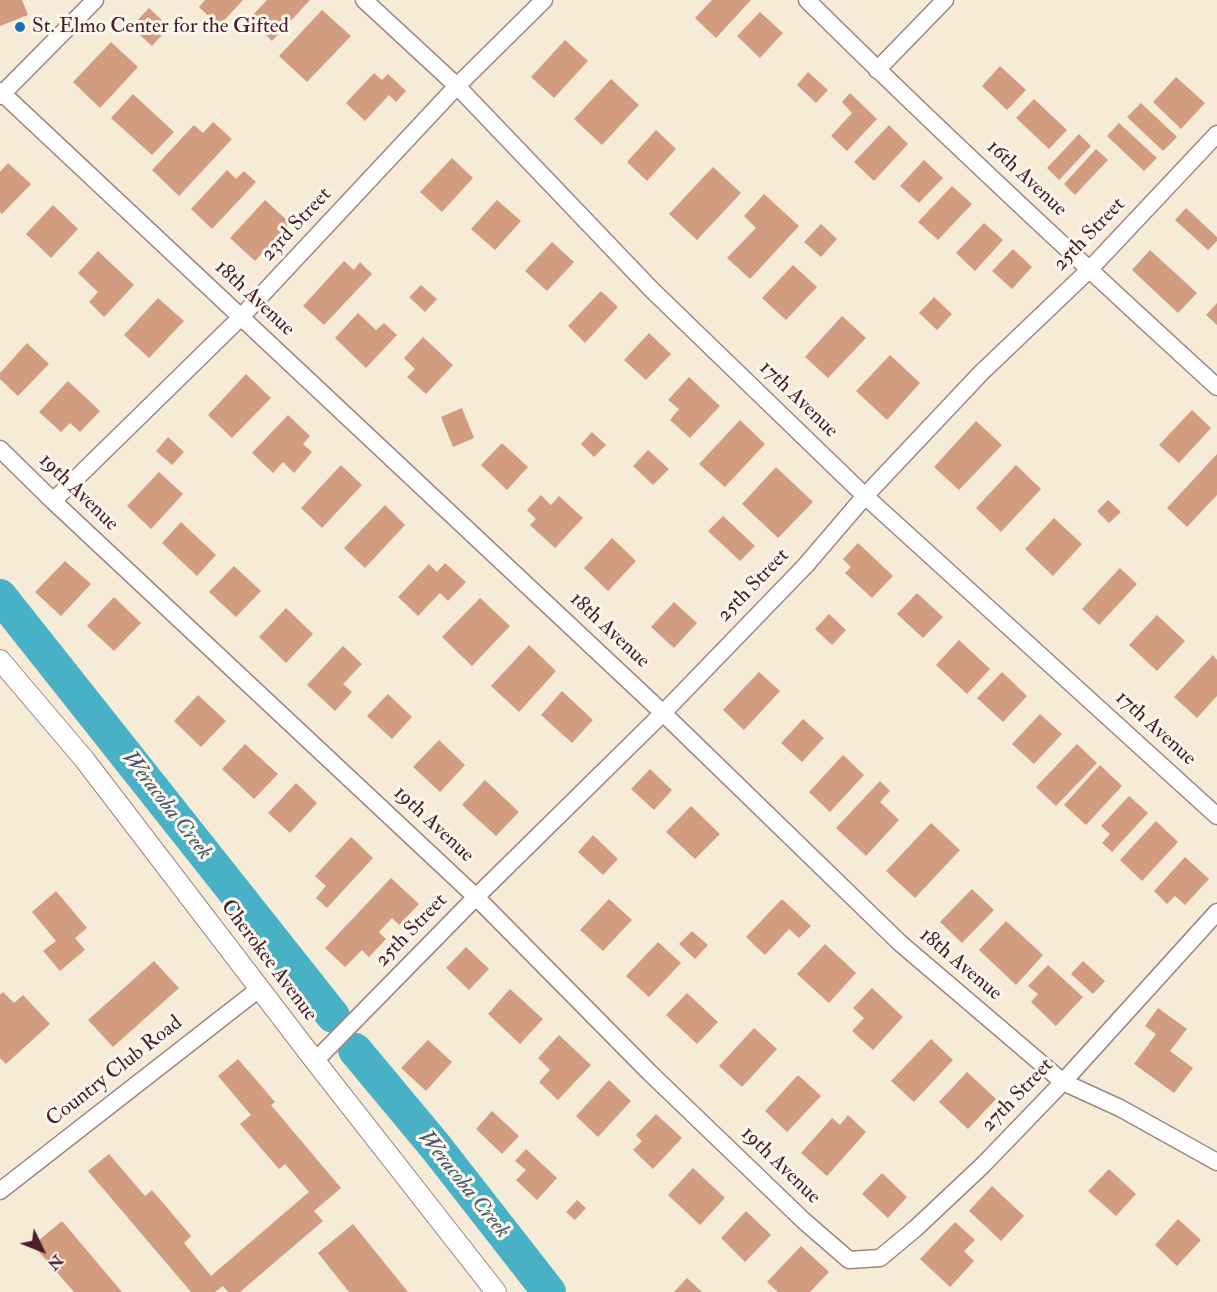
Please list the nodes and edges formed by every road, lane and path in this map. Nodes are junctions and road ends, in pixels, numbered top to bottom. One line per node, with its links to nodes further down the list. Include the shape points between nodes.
1 (95, 0): 8 (street)
2 (364, 0): 7 (street, 17th Avenue)
3 (544, 0): 7 (street, 23rd Street)
4 (807, 0): 6 (street, 16th Avenue)
5 (945, 0): 6 (street)
6 (877, 70): 10 (street, 16th Avenue)
7 (456, 86): 11 (street, 23rd Street); 14 (street, 17th Avenue, via 652,290)
8 (1, 94): 11 (street, 18th Avenue)
9 (1217, 134): 10 (street, 25th Street)
10 (1089, 270): 12 (street, 16th Avenue); 14 (street, 25th Street, via 981,373)
11 (241, 317): 15 (street, 23rd Street); 17 (street, 18th Avenue)
12 (1217, 387)
13 (0, 449): 15 (street, 19th Avenue)
14 (865, 496): 17 (street, 25th Street, via 806,565); 18 (street, 17th Avenue)
15 (53, 501): 19 (street, 19th Avenue)
16 (1, 664): 21 (street, Cherokee Avenue, via 84,759)
17 (663, 713): 19 (street, 25th Street); 23 (street, 18th Avenue, via 900,943)
18 (1217, 816)
19 (476, 897): 22 (street, 25th Street); 26 (street, 19th Avenue, via 650,1072)
20 (1217, 912): 23 (street, 27th Street)
21 (259, 989): 22 (street, Cherokee Avenue); 25 (street, Country Club Road)
22 (315, 1061): 27 (street, Cherokee Avenue)
23 (1063, 1082): 24 (street, 18th Avenue, via 1120,1108); 26 (street, 27th Street, via 975,1173 880,1258 849,1260)
24 (1217, 1162)
25 (0, 1191)
26 (828, 1242)
27 (496, 1292)

